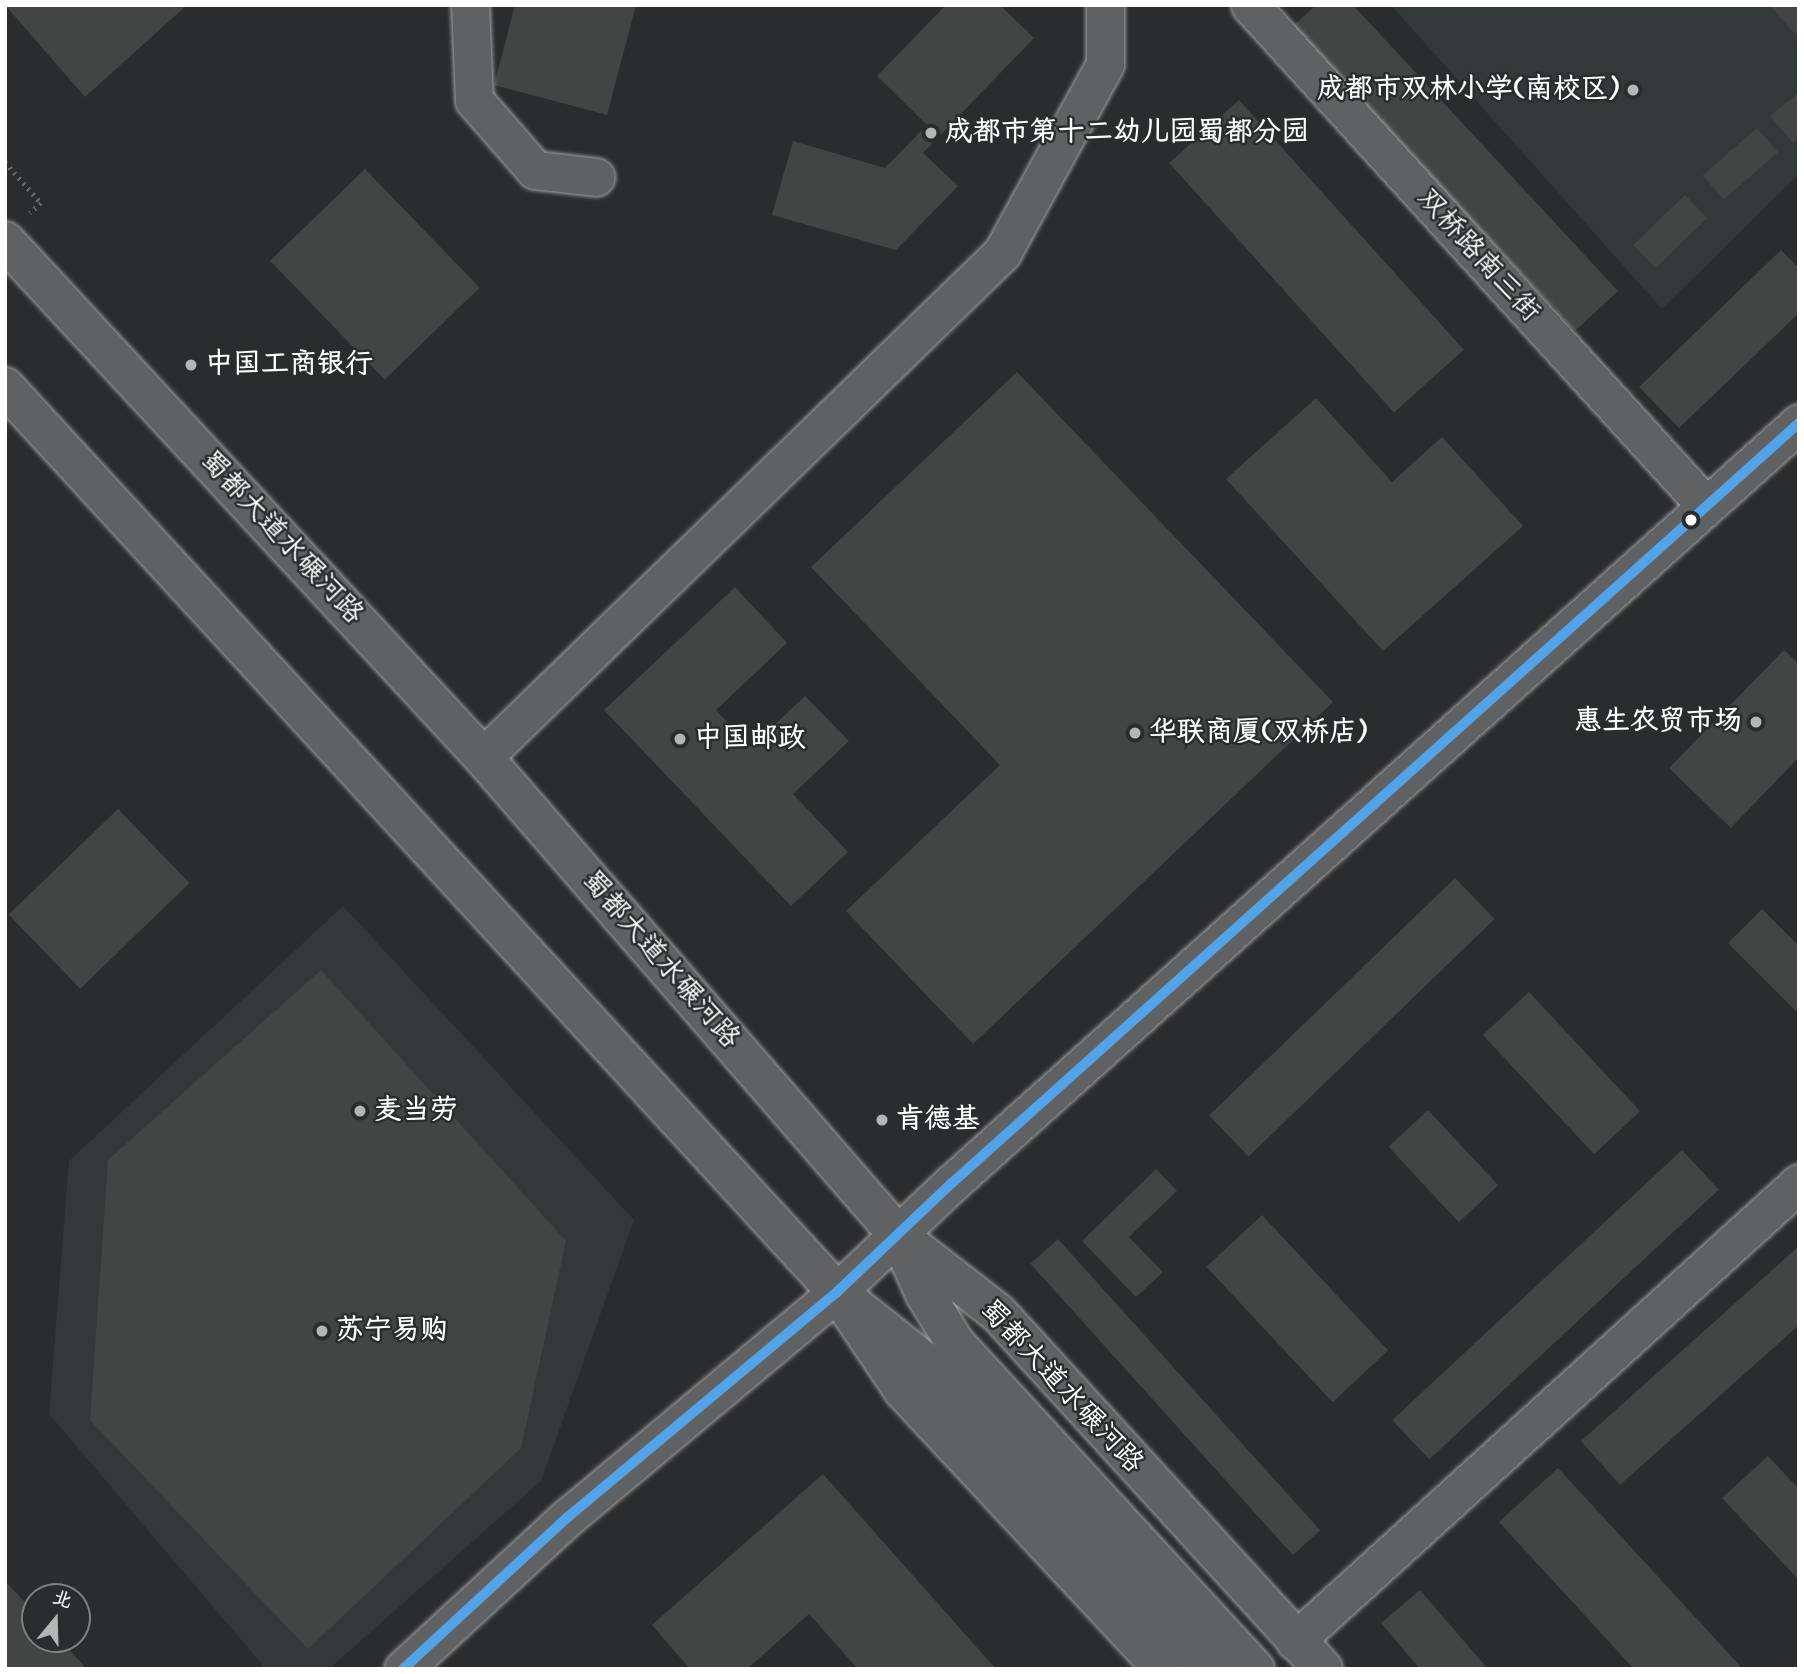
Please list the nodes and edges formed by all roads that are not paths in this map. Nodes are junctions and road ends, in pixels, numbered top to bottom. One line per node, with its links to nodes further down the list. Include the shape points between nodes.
1 (470, 5): 4 (street, via 474,100 535,170)
2 (1105, 5): 9 (street, via 1105,64 1002,253)
3 (1250, 5): 8 (street, 双桥路南三街)
4 (596, 177)
5 (5, 241): 9 (main road, 蜀都大道水碾河路)
6 (5, 387): 12 (main road)
7 (1799, 423): 8 (street)
8 (1706, 506): 11 (street, via 952,1183)
9 (483, 757): 11 (main road, 蜀都大道水碾河路)
10 (1799, 1183): 13 (street)
11 (899, 1236): 12 (street); 13 (main road, 蜀都大道水碾河路, via 998,1313); 14 (main road, via 925,1294 955,1343)
12 (837, 1292): 15 (street, via 568,1517); 16 (main road, via 903,1390); 17 (main road, via 930,1366)
13 (1295, 1641): 18 (main road, 蜀都大道水碾河路)
14 (1254, 1667)
15 (403, 1669)
16 (1163, 1669)
17 (1210, 1669)
18 (1323, 1669)

